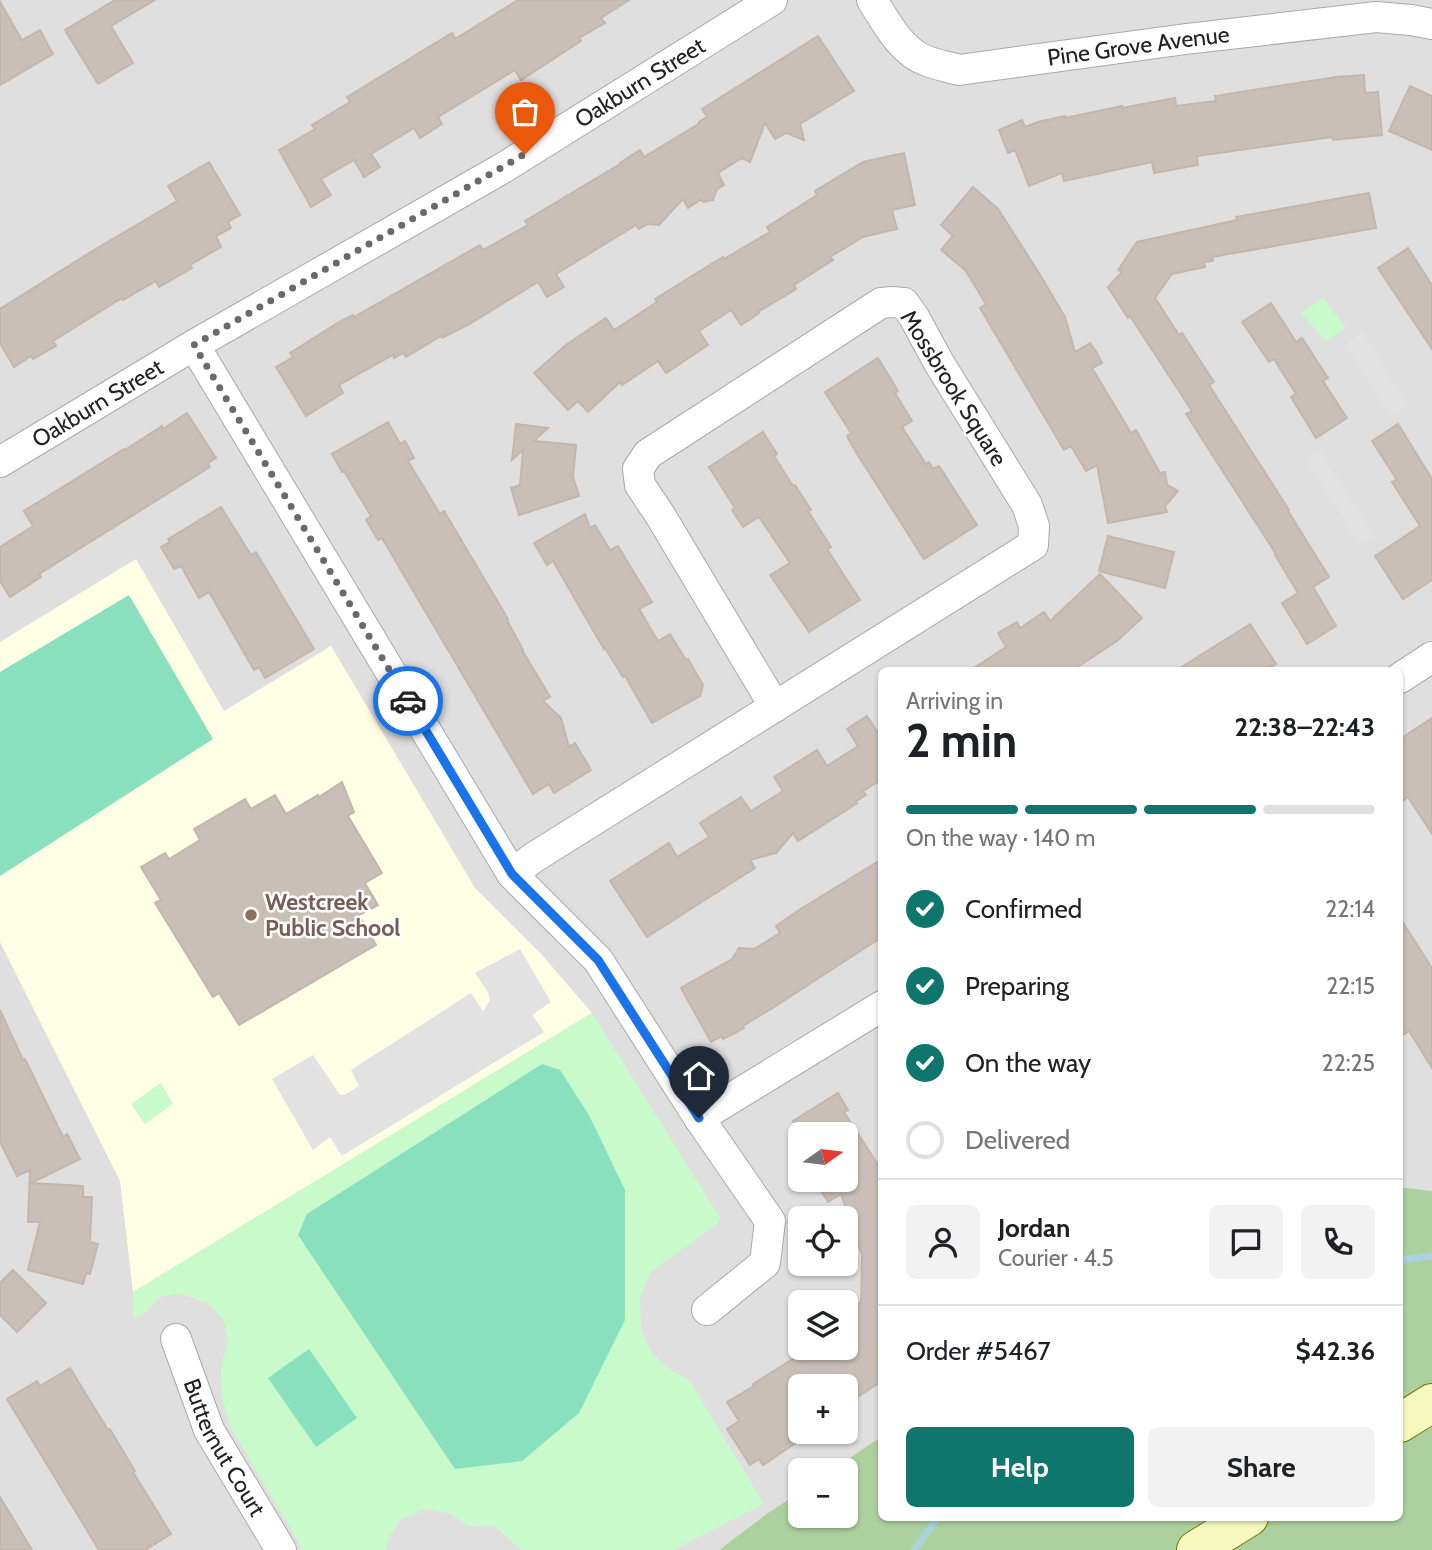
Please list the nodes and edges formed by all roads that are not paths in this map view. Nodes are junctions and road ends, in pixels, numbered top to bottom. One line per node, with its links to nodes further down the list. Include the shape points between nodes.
1 (772, 0): 4 (street, Oakburn Street, via 503,168)
2 (872, 0): 3 (street, Pine Grove Avenue, via 913,54 959,70 1376,17)
3 (1432, 24)
4 (194, 345): 5 (street, Oakburn Street); 9 (street)
5 (0, 462)
6 (1432, 657): 7 (street)
7 (1403, 676)
8 (775, 707): 8 (street, Mossbrook Square, via 1033,545 1034,526 1027,505 904,303 881,303 648,454 638,469 640,485); 9 (street, Mossbrook Square)
9 (512, 874): 11 (street, via 598,960)
10 (878, 1008): 11 (street)
11 (699, 1118): 12 (street, via 770,1221 765,1263)
12 (707, 1310)
13 (176, 1339): 17 (street, Butternut Court, via 209,1430)
14 (1432, 1404): 15 (main road)
15 (1403, 1421)
16 (1243, 1521): 18 (main road)
17 (281, 1550)
18 (1196, 1550)

